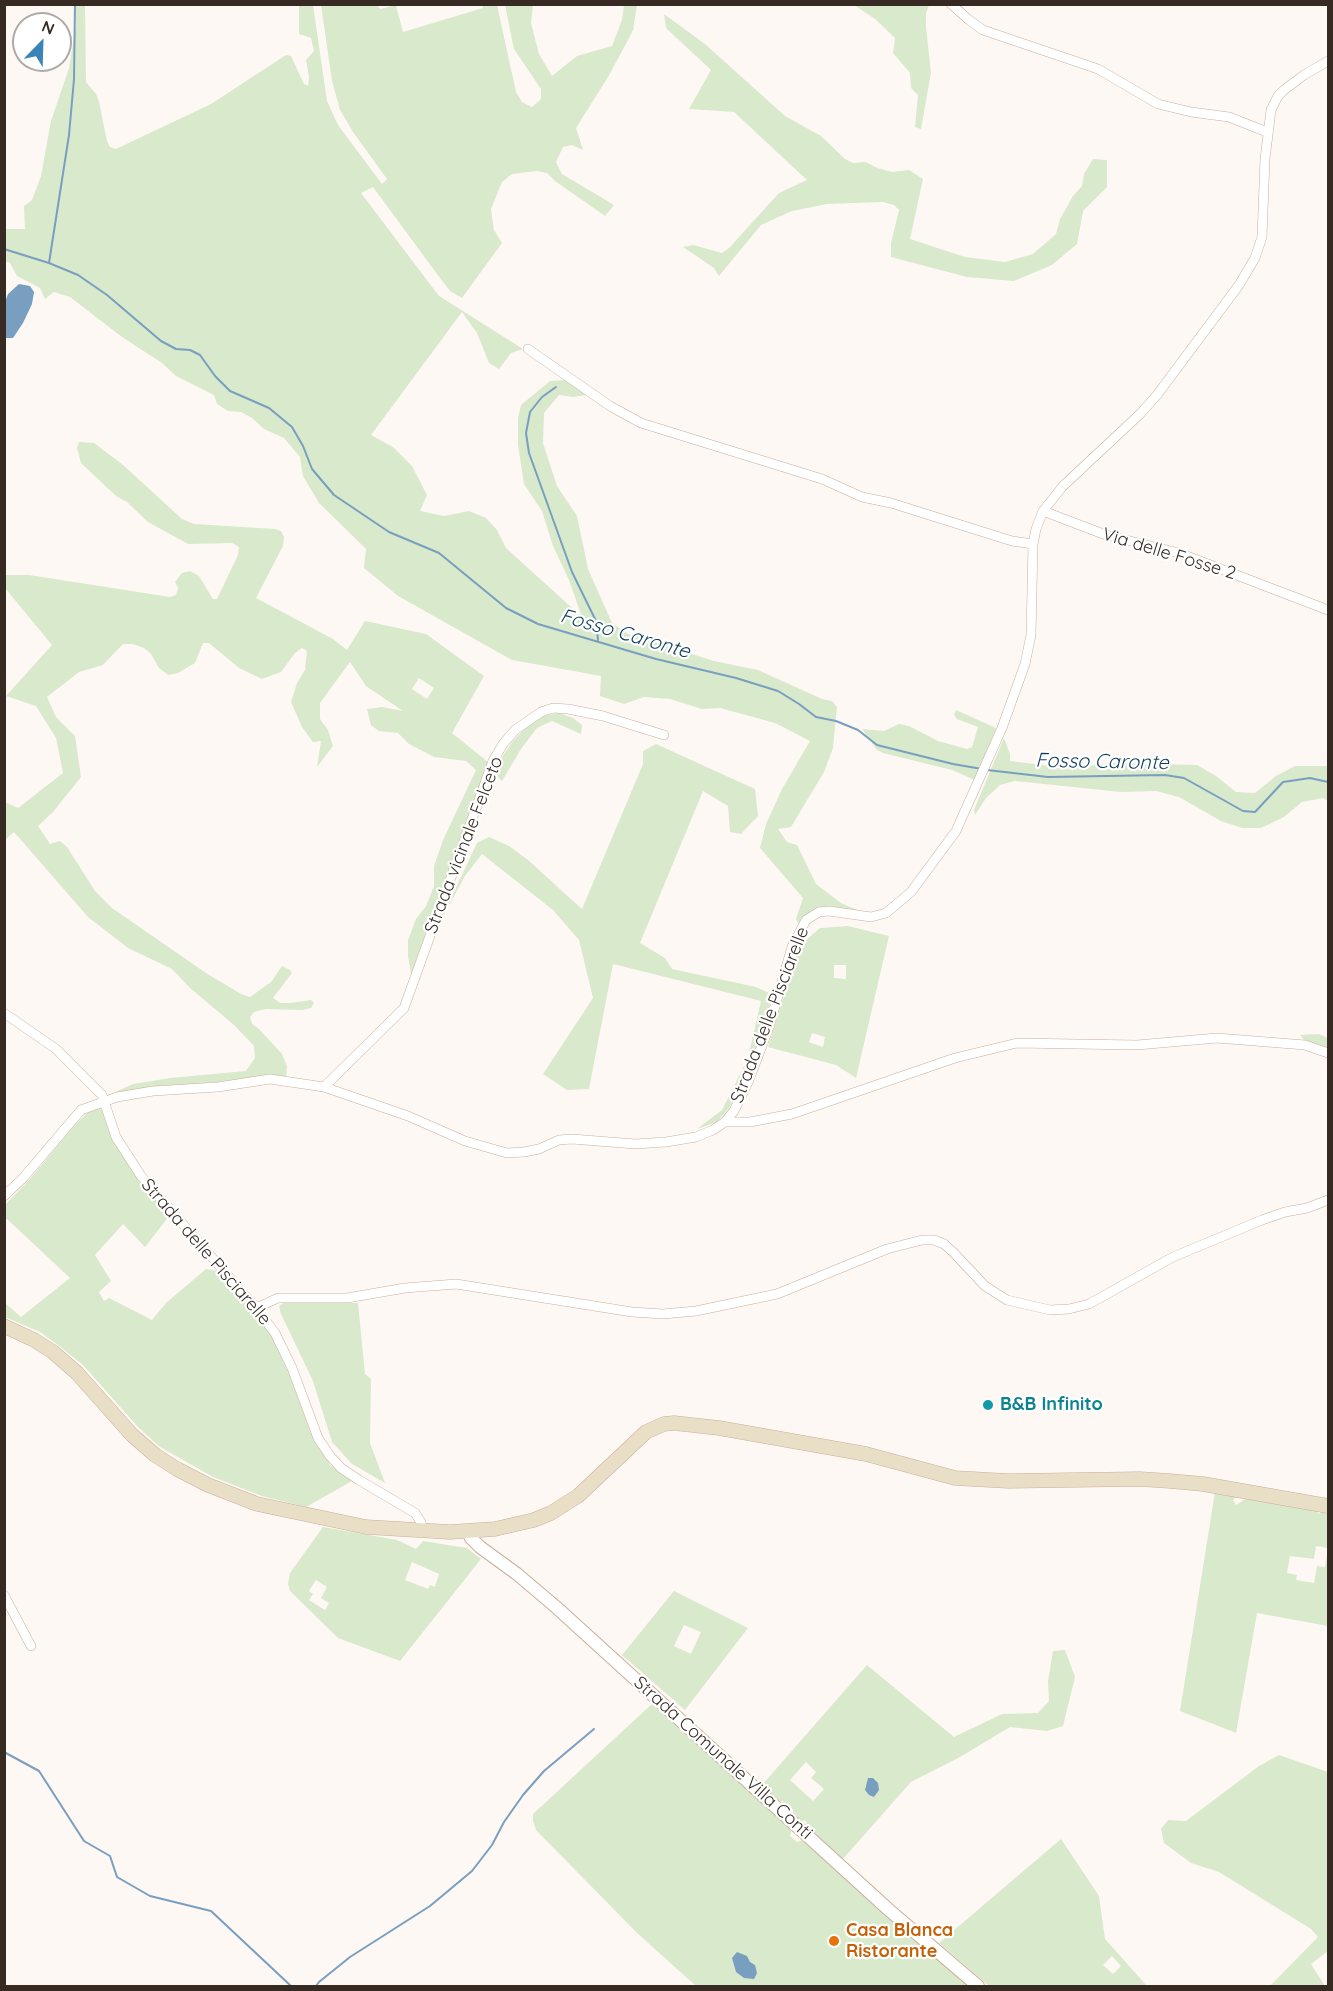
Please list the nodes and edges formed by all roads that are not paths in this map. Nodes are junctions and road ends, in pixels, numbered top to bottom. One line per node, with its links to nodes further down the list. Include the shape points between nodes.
1 (951, 4): 3 (street, via 983,30 1098,69 1151,101 1229,117)
2 (1329, 61): 3 (street, Strada delle Pisciarelle, via 1278,96)
3 (1267, 132): 5 (street, Strada delle Pisciarelle, via 1263,225 1255,258 1233,294 1157,395 1064,486)
4 (528, 349): 6 (street, via 640,423 822,479 862,497)
5 (1043, 512): 6 (street, Strada delle Pisciarelle); 7 (street, Via delle Fosse 2, via 1106,535 1179,553)
6 (1033, 544): 13 (street, Strada delle Pisciarelle, via 1029,648 995,745 956,831 911,892 894,908 871,917 819,912 806,920 792,947 749,1080)
7 (1329, 610)
8 (664, 735): 11 (street, Strada vicinale Felceto, via 603,716 553,708 515,729 493,761 408,1000 398,1016)
9 (4, 1013): 12 (street, Strada delle Pisciarelle, via 56,1049)
10 (1329, 1053): 13 (street, via 1305,1045 1217,1038 1137,1045 1017,1043 955,1058 792,1113 750,1122)
11 (324, 1087): 12 (street, Strada delle Pisciarelle, via 270,1079 133,1094); 13 (street, Strada delle Pisciarelle, via 507,1153 572,1139 666,1142 696,1137)
12 (105, 1101): 14 (street, Strada delle Pisciarelle, via 81,1110); 16 (street, Strada delle Pisciarelle, via 116,1137 141,1176)
13 (725, 1122)
14 (4, 1196)
15 (1329, 1200): 16 (street, via 1262,1220 1173,1257 1089,1304 1069,1309 1040,1308 995,1294 944,1244 934,1240 887,1249 777,1294 696,1311 632,1312 456,1284 347,1298 278,1298)
16 (256, 1308): 20 (street, Strada delle Pisciarelle, via 275,1333 318,1438 330,1456 341,1468 415,1513)
17 (4, 1326): 20 (main road, via 34,1340 77,1373 155,1455 208,1485 256,1504 321,1519)
18 (1329, 1506): 19 (main road, via 1170,1481 955,1478 866,1454 674,1423 646,1432 578,1496 551,1513 516,1525)
19 (468, 1531): 20 (main road); 23 (street, Strada Comunale Villa Conti, via 480,1547 556,1607)
20 (422, 1532)
21 (4, 1595): 22 (street)
22 (31, 1646)
23 (978, 1986)

